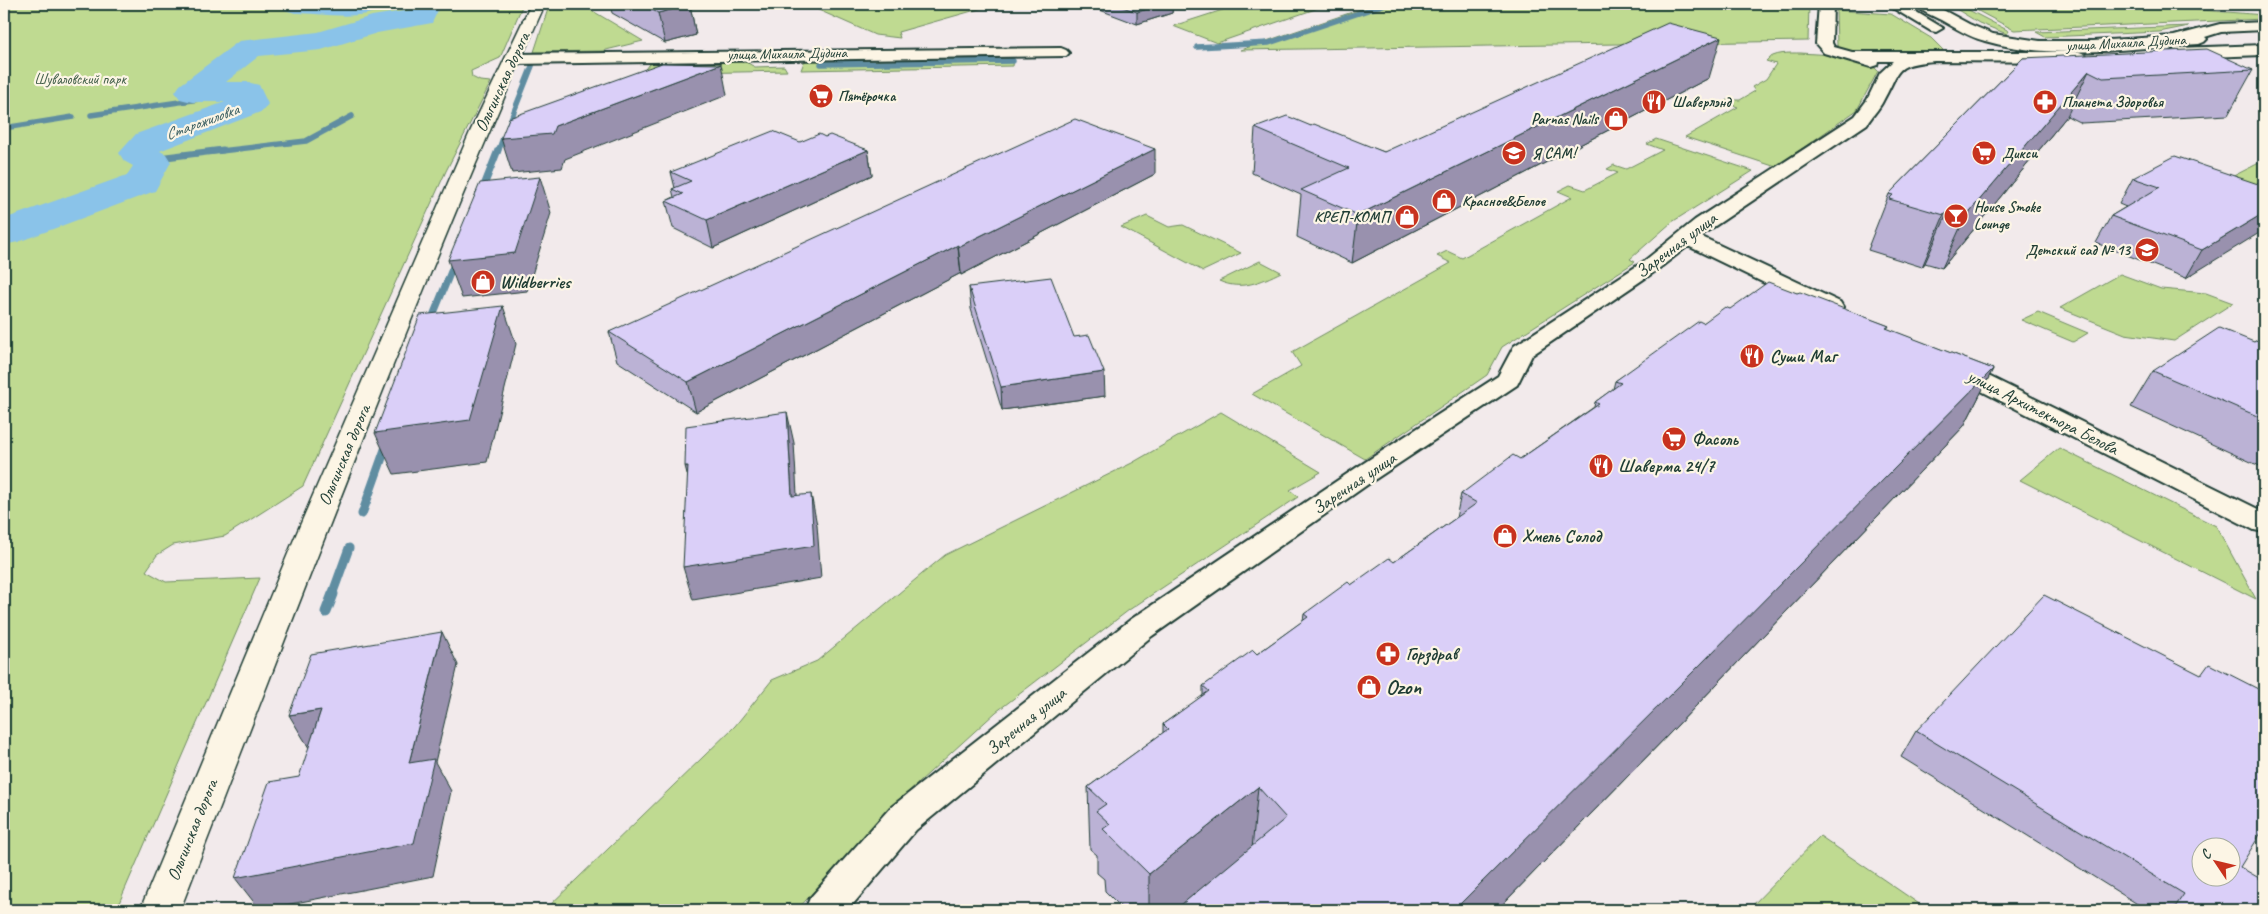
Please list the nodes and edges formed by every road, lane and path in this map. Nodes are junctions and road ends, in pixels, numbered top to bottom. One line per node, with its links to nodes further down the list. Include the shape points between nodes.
1 (538, 4): 13 (street, Ольгинская дорога)
2 (1826, 4): 10 (street, via 1824,44 1829,50)
3 (1893, 4): 12 (street, via 1964,42)
4 (1922, 4): 7 (street, улица Михаила Дудина, via 1974,32 2036,45)
5 (2264, 26): 7 (street, via 2220,28)
6 (2264, 36): 7 (street, улица Михаила Дудина)
7 (2173, 40)
8 (2264, 50): 12 (street, улица Михаила Дудина)
9 (1061, 53): 13 (street, улица Михаила Дудина)
10 (1854, 56): 11 (street); 14 (street, via 1884,68)
11 (1938, 56): 12 (street); 14 (street, via 1909,59)
12 (2029, 57)
13 (514, 59): 19 (street, Ольгинская дорога, via 479,132 317,519)
14 (1888, 73): 15 (street, Заречная улица, via 1875,101 1861,120)
15 (1686, 237): 16 (street); 20 (street, Заречная улица, via 1650,266 1522,350 1508,380 1141,628 904,819)
16 (1853, 318)
17 (1933, 357): 18 (street, улица Архитектора Белова)
18 (2264, 523)
19 (160, 910)
20 (824, 910)

